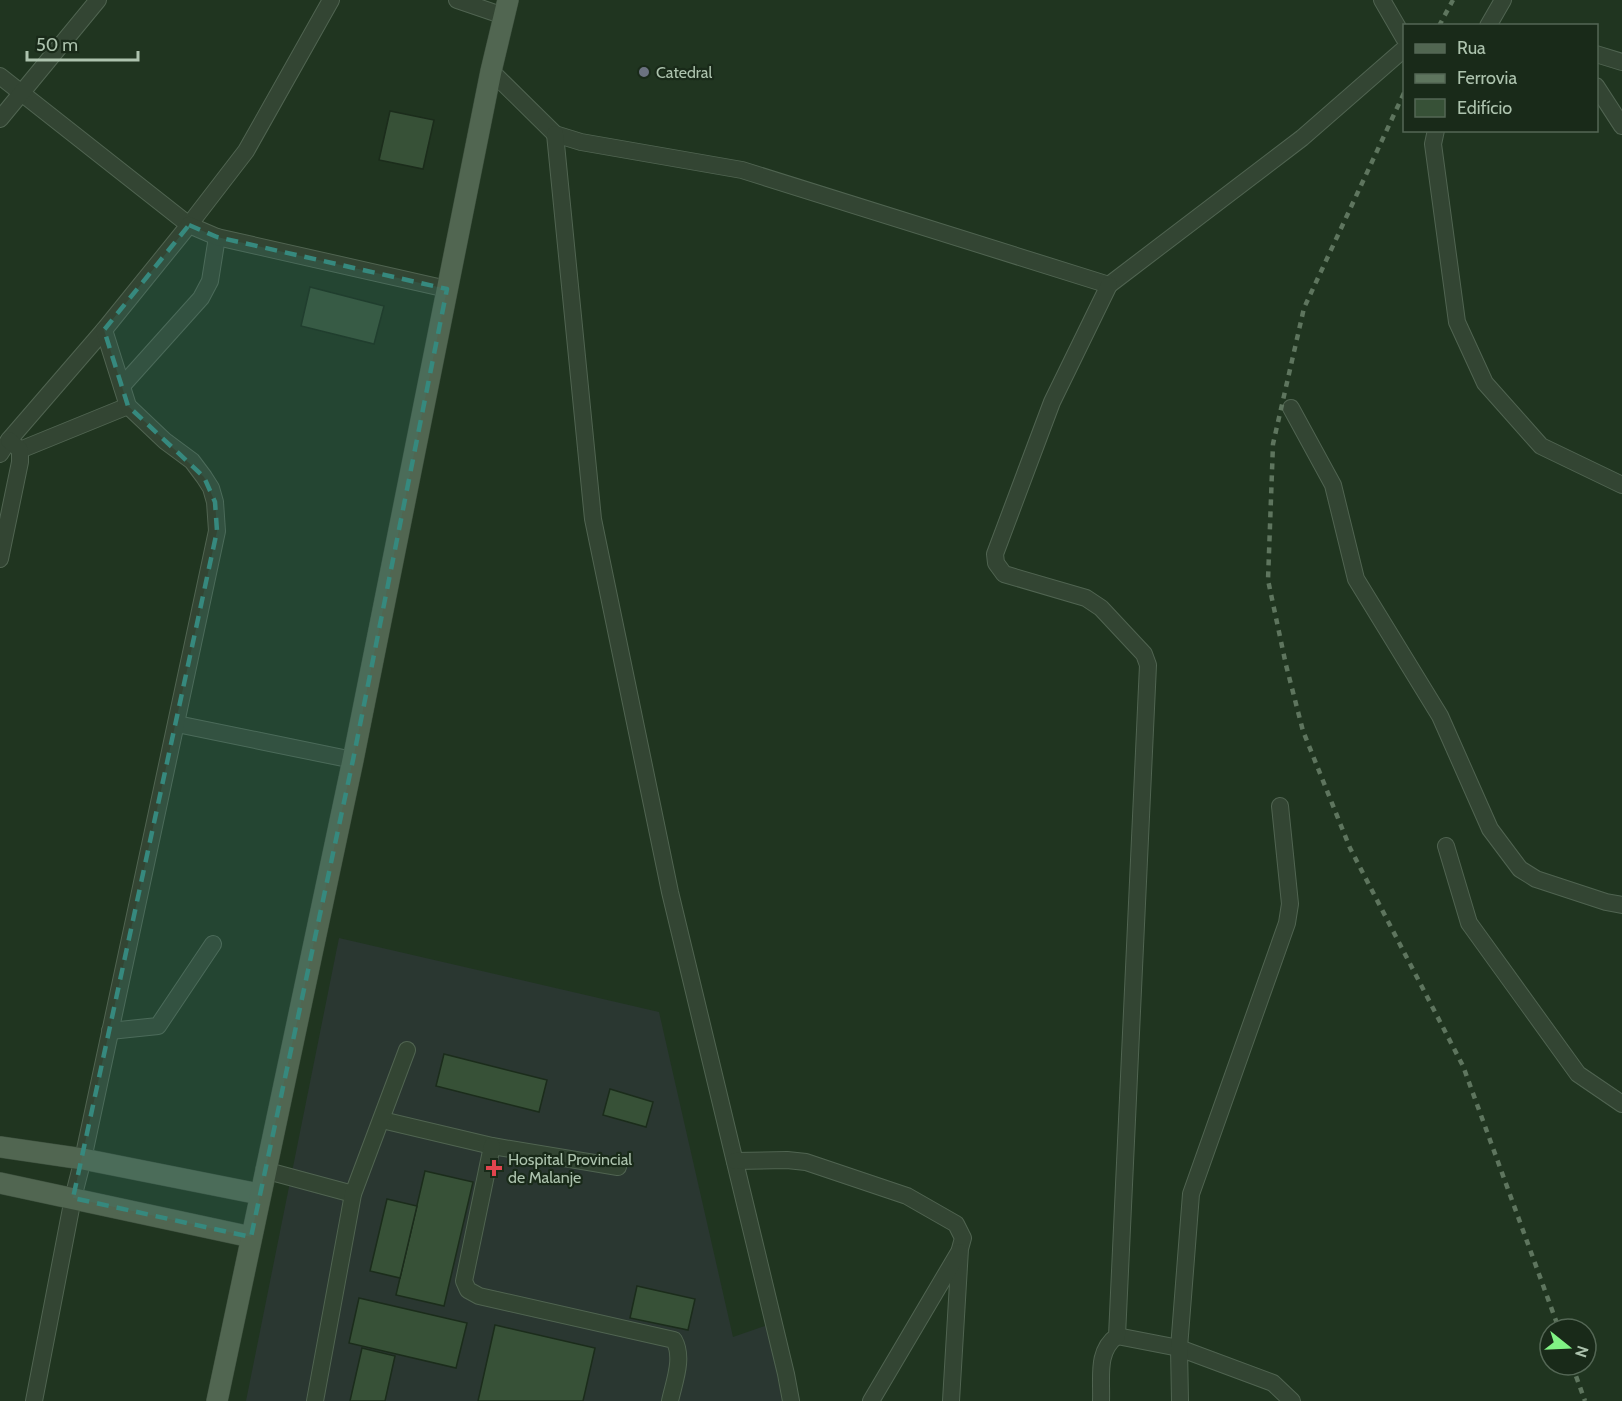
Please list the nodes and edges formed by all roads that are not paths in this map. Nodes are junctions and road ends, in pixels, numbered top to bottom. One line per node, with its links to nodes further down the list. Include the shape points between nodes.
1 (98, 0): 15 (street)
2 (331, 0): 20 (street, via 246,151)
3 (457, 0): 6 (street)
4 (1382, 0): 8 (street)
5 (1503, 0): 7 (street)
6 (506, 8): 12 (main road)
7 (1489, 24)
8 (1403, 36)
9 (1403, 50): 22 (street, via 1302,138)
10 (1598, 55): 11 (street)
11 (1622, 62)
12 (491, 71): 19 (street); 23 (main road)
13 (0, 76): 15 (street)
14 (1598, 89): 17 (street)
15 (21, 94): 16 (street); 20 (street)
16 (0, 120)
17 (1622, 126)
18 (1436, 132): 29 (street, via 1433,144 1457,322 1485,383 1541,446)
19 (555, 134): 22 (street, via 742,170); 44 (street, via 593,519 670,892)
20 (189, 225): 21 (street); 24 (street)
21 (217, 237): 23 (street); 25 (street, via 210,281 201,298)
22 (1109, 285): 53 (street, via 1052,402 995,554 1004,574 1086,598 1101,608 1144,654 1148,665)
23 (447, 290): 32 (main road)
24 (104, 330): 25 (street); 28 (street)
25 (122, 386): 26 (street)
26 (128, 406): 28 (street); 31 (street, via 192,461 208,483 215,502 217,531)
27 (1291, 408): 35 (street, via 1333,485 1356,579 1440,716 1490,829 1520,869 1536,879)
28 (10, 448): 30 (street, via 21,462)
29 (1622, 485)
30 (0, 559)
31 (177, 724): 32 (street); 37 (street)
32 (353, 760): 46 (main road)
33 (1280, 806): 54 (street, via 1290,904 1287,923 1191,1194)
34 (1446, 846): 39 (street, via 1469,924 1578,1074)
35 (1622, 905)
36 (213, 944): 37 (street, via 158,1026)
37 (110, 1031): 43 (street)
38 (407, 1050): 40 (street)
39 (1622, 1104)
40 (382, 1120): 41 (street); 49 (street)
41 (492, 1146): 45 (street); 58 (street, via 464,1281 468,1290 479,1296 674,1340 678,1358)
42 (0, 1147): 43 (main road)
43 (83, 1159): 48 (main road); 50 (street)
44 (735, 1161): 52 (street, via 806,1162 907,1196 956,1224 963,1238); 59 (street)
45 (618, 1167)
46 (264, 1170): 48 (main road); 49 (street)
47 (0, 1183): 50 (main road)
48 (260, 1194): 51 (main road)
49 (353, 1194): 57 (street)
50 (73, 1198): 51 (main road); 55 (street)
51 (251, 1237): 56 (main road)
52 (960, 1249): 60 (street); 61 (street)
53 (1117, 1336): 54 (street); 62 (street, via 1103,1352)
54 (1179, 1348): 63 (street); 64 (street, via 1273,1383)
55 (34, 1401)
56 (217, 1401)
57 (315, 1401)
58 (670, 1401)
59 (791, 1401)
60 (871, 1401)
61 (951, 1401)
62 (1101, 1401)
63 (1180, 1401)
64 (1292, 1401)

